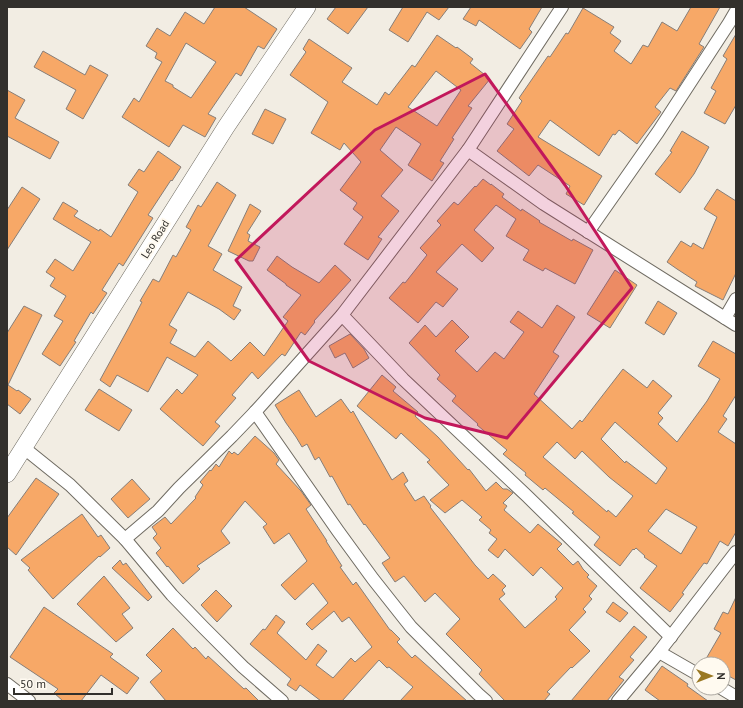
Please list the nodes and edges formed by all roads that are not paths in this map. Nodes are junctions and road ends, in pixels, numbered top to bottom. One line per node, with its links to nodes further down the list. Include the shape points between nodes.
1 (307, 7): 11 (street, Leo Road, via 226,127)
2 (562, 7): 4 (street)
3 (736, 11): 5 (street, via 658,132)
4 (468, 150): 5 (street); 7 (street)
5 (588, 232): 8 (street)
6 (736, 299): 8 (street)
7 (342, 315): 10 (street); 15 (street, via 402,379 527,496)
8 (725, 318): 9 (street)
9 (736, 325)
10 (255, 412): 13 (street, via 158,511); 21 (street, via 338,531 411,627)
11 (24, 448): 12 (street, Leo Road); 13 (street, via 70,485)
12 (7, 474)
13 (125, 539): 20 (street, via 203,627)
14 (736, 552): 15 (street)
15 (671, 637): 16 (street)
16 (660, 652): 17 (street); 22 (street)
17 (691, 671)
18 (7, 684): 19 (street)
19 (29, 701)
20 (282, 701)
21 (486, 701)
22 (618, 701)

